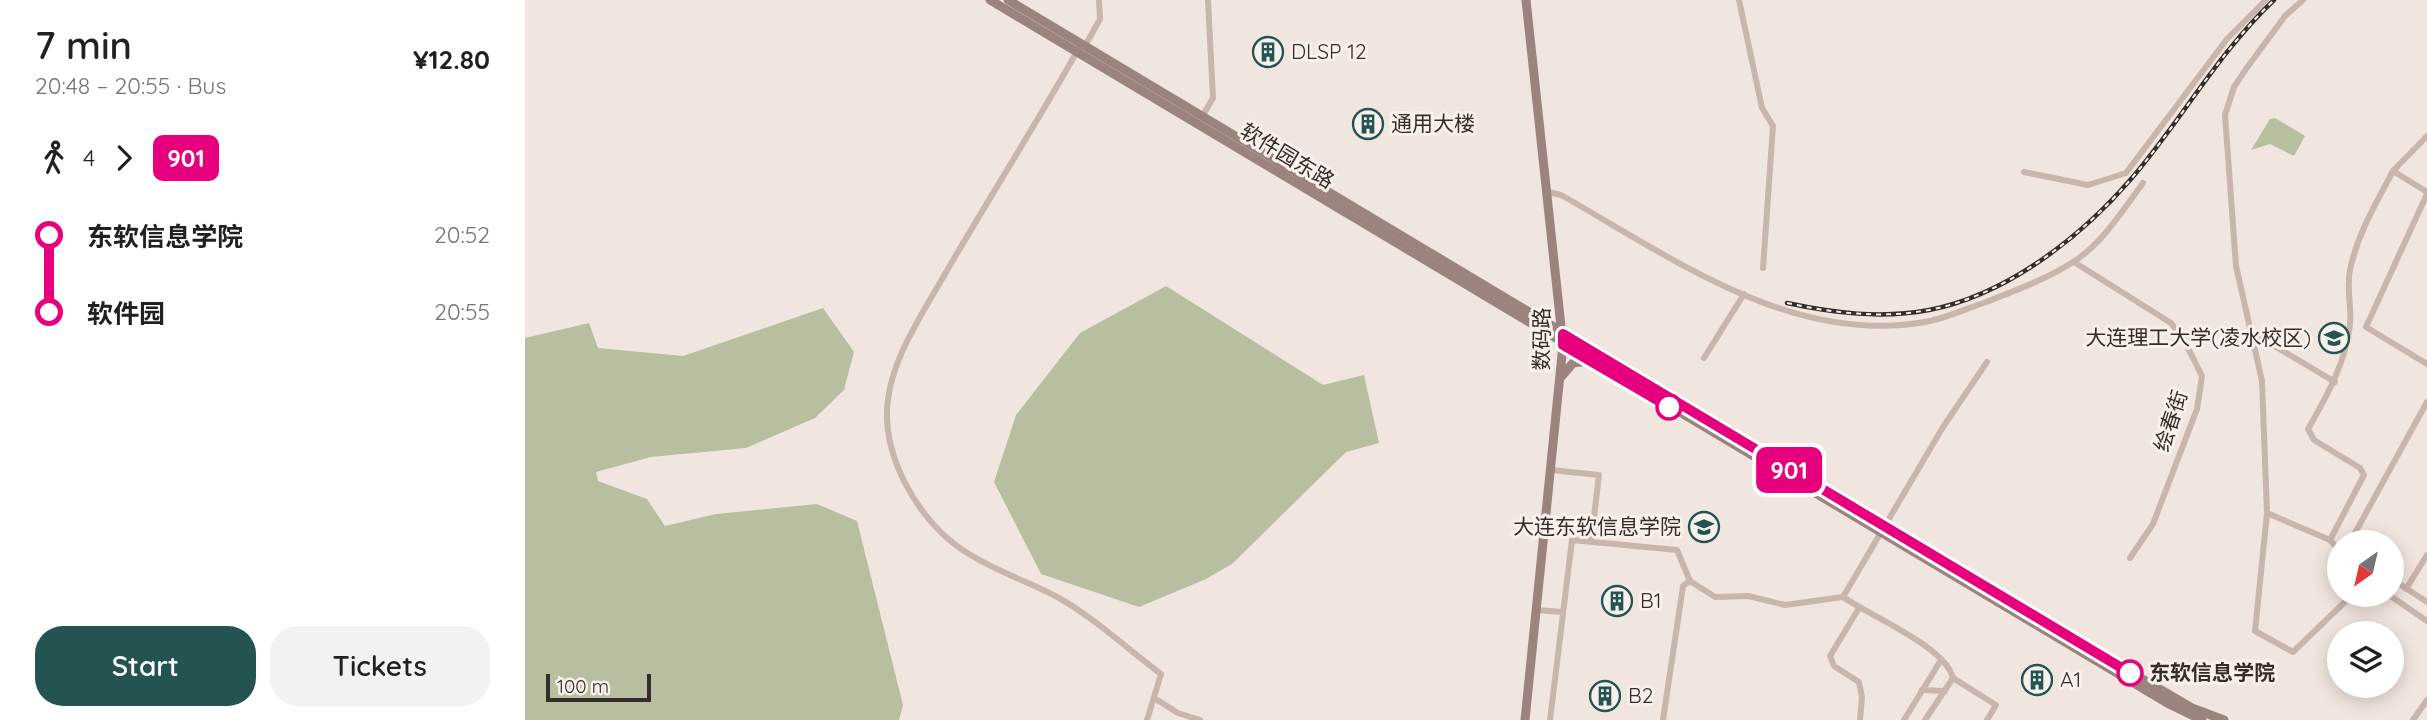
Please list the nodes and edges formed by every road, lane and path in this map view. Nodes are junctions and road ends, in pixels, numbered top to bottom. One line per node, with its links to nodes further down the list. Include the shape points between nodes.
1 (990, 0): 9 (main road, 软件园东路)
2 (1008, 0): 9 (main road, 软件园东路)
3 (1099, 0): 9 (street, via 1100,19)
4 (1207, 0): 10 (street, via 1213,97)
5 (1526, 0): 15 (main road, 数码路)
6 (1739, 0): 18 (street, via 1762,108 1773,126)
7 (2266, 0): 13 (street, via 2227,38 2126,173 2088,185)
8 (2303, 0): 22 (street, via 2285,16 2246,68 2234,86 2225,115 2236,265)
9 (1081, 47): 10 (main road, 软件园东路); 24 (main road, 软件园东路); 55 (street, via 921,314 898,362 887,412 894,455 908,490 929,521 977,559 1062,599 1161,674)
10 (1203, 116): 21 (main road, 软件园东路)
11 (2427, 136): 12 (street)
12 (2393, 171): 16 (street); 30 (street, via 2366,222 2350,271 2351,323)
13 (2024, 172)
14 (2143, 183): 17 (street)
15 (1548, 192): 19 (street); 20 (main road, 数码路)
16 (2427, 193): 28 (street, via 2366,327)
17 (2074, 262): 19 (street, via 2002,296 1930,321 1877,326 1831,323 1780,311); 40 (street, 绘春街, via 2171,323 2202,376 2197,409 2153,524)
18 (1763, 268)
19 (1744, 295): 25 (street)
20 (1560, 306): 21 (main road); 23 (main road, 数码路)
21 (1542, 321): 23 (main road, 软件园东路)
22 (2252, 332): 30 (street); 33 (street, via 2262,381)
23 (1563, 334): 24 (main road, 数码路); 36 (main road, 软件园东路)
24 (1563, 345): 26 (main road, 软件园东路); 29 (main road, 数码路)
25 (1704, 358)
26 (1590, 361): 29 (main road, via 1573,363); 36 (main road, 软件园东路)
27 (1987, 362): 36 (street, via 1943,427)
28 (2427, 364)
29 (1560, 379): 32 (main road, 数码路)
30 (2335, 382): 34 (street, via 2308,429 2314,440 2364,475)
31 (2427, 402): 35 (street)
32 (1551, 470): 38 (street, via 1599,475); 48 (main road, 数码路)
33 (2267, 513): 37 (street); 46 (street, via 2255,631 2293,652)
34 (2335, 530)
35 (2357, 530)
36 (1884, 531): 43 (street); 66 (main road, via 2167,704); 67 (main road, via 2192,708)
37 (2327, 539)
38 (1591, 542): 41 (street, via 1677,550); 49 (street, via 1572,540)
39 (2427, 555): 42 (street)
40 (2130, 558)
41 (1690, 581): 43 (street, via 1715,597 1748,596 1786,605); 61 (street, via 1683,586)
42 (2406, 589): 44 (street)
43 (1843, 597): 47 (street)
44 (2427, 602)
45 (2405, 606): 50 (street)
46 (2340, 607)
47 (1859, 608): 51 (street); 62 (street, via 1830,656 1834,666 1859,682 1863,697)
48 (1537, 610): 49 (street); 59 (main road, 数码路)
49 (1563, 612): 60 (street)
50 (2427, 621)
51 (1941, 660): 52 (street, via 1950,667); 53 (street)
52 (1953, 678): 54 (street); 65 (street, via 1996,705)
53 (1921, 690): 54 (street); 63 (street)
54 (1945, 691): 64 (street)
55 (1154, 698): 57 (street); 58 (street)
56 (2427, 700): 68 (street)
57 (1147, 720)
58 (1200, 720)
59 (1525, 720)
60 (1550, 720)
61 (1663, 720)
62 (1860, 720)
63 (1904, 720)
64 (1925, 720)
65 (1987, 720)
66 (2202, 720)
67 (2224, 720)
68 (2413, 720)

